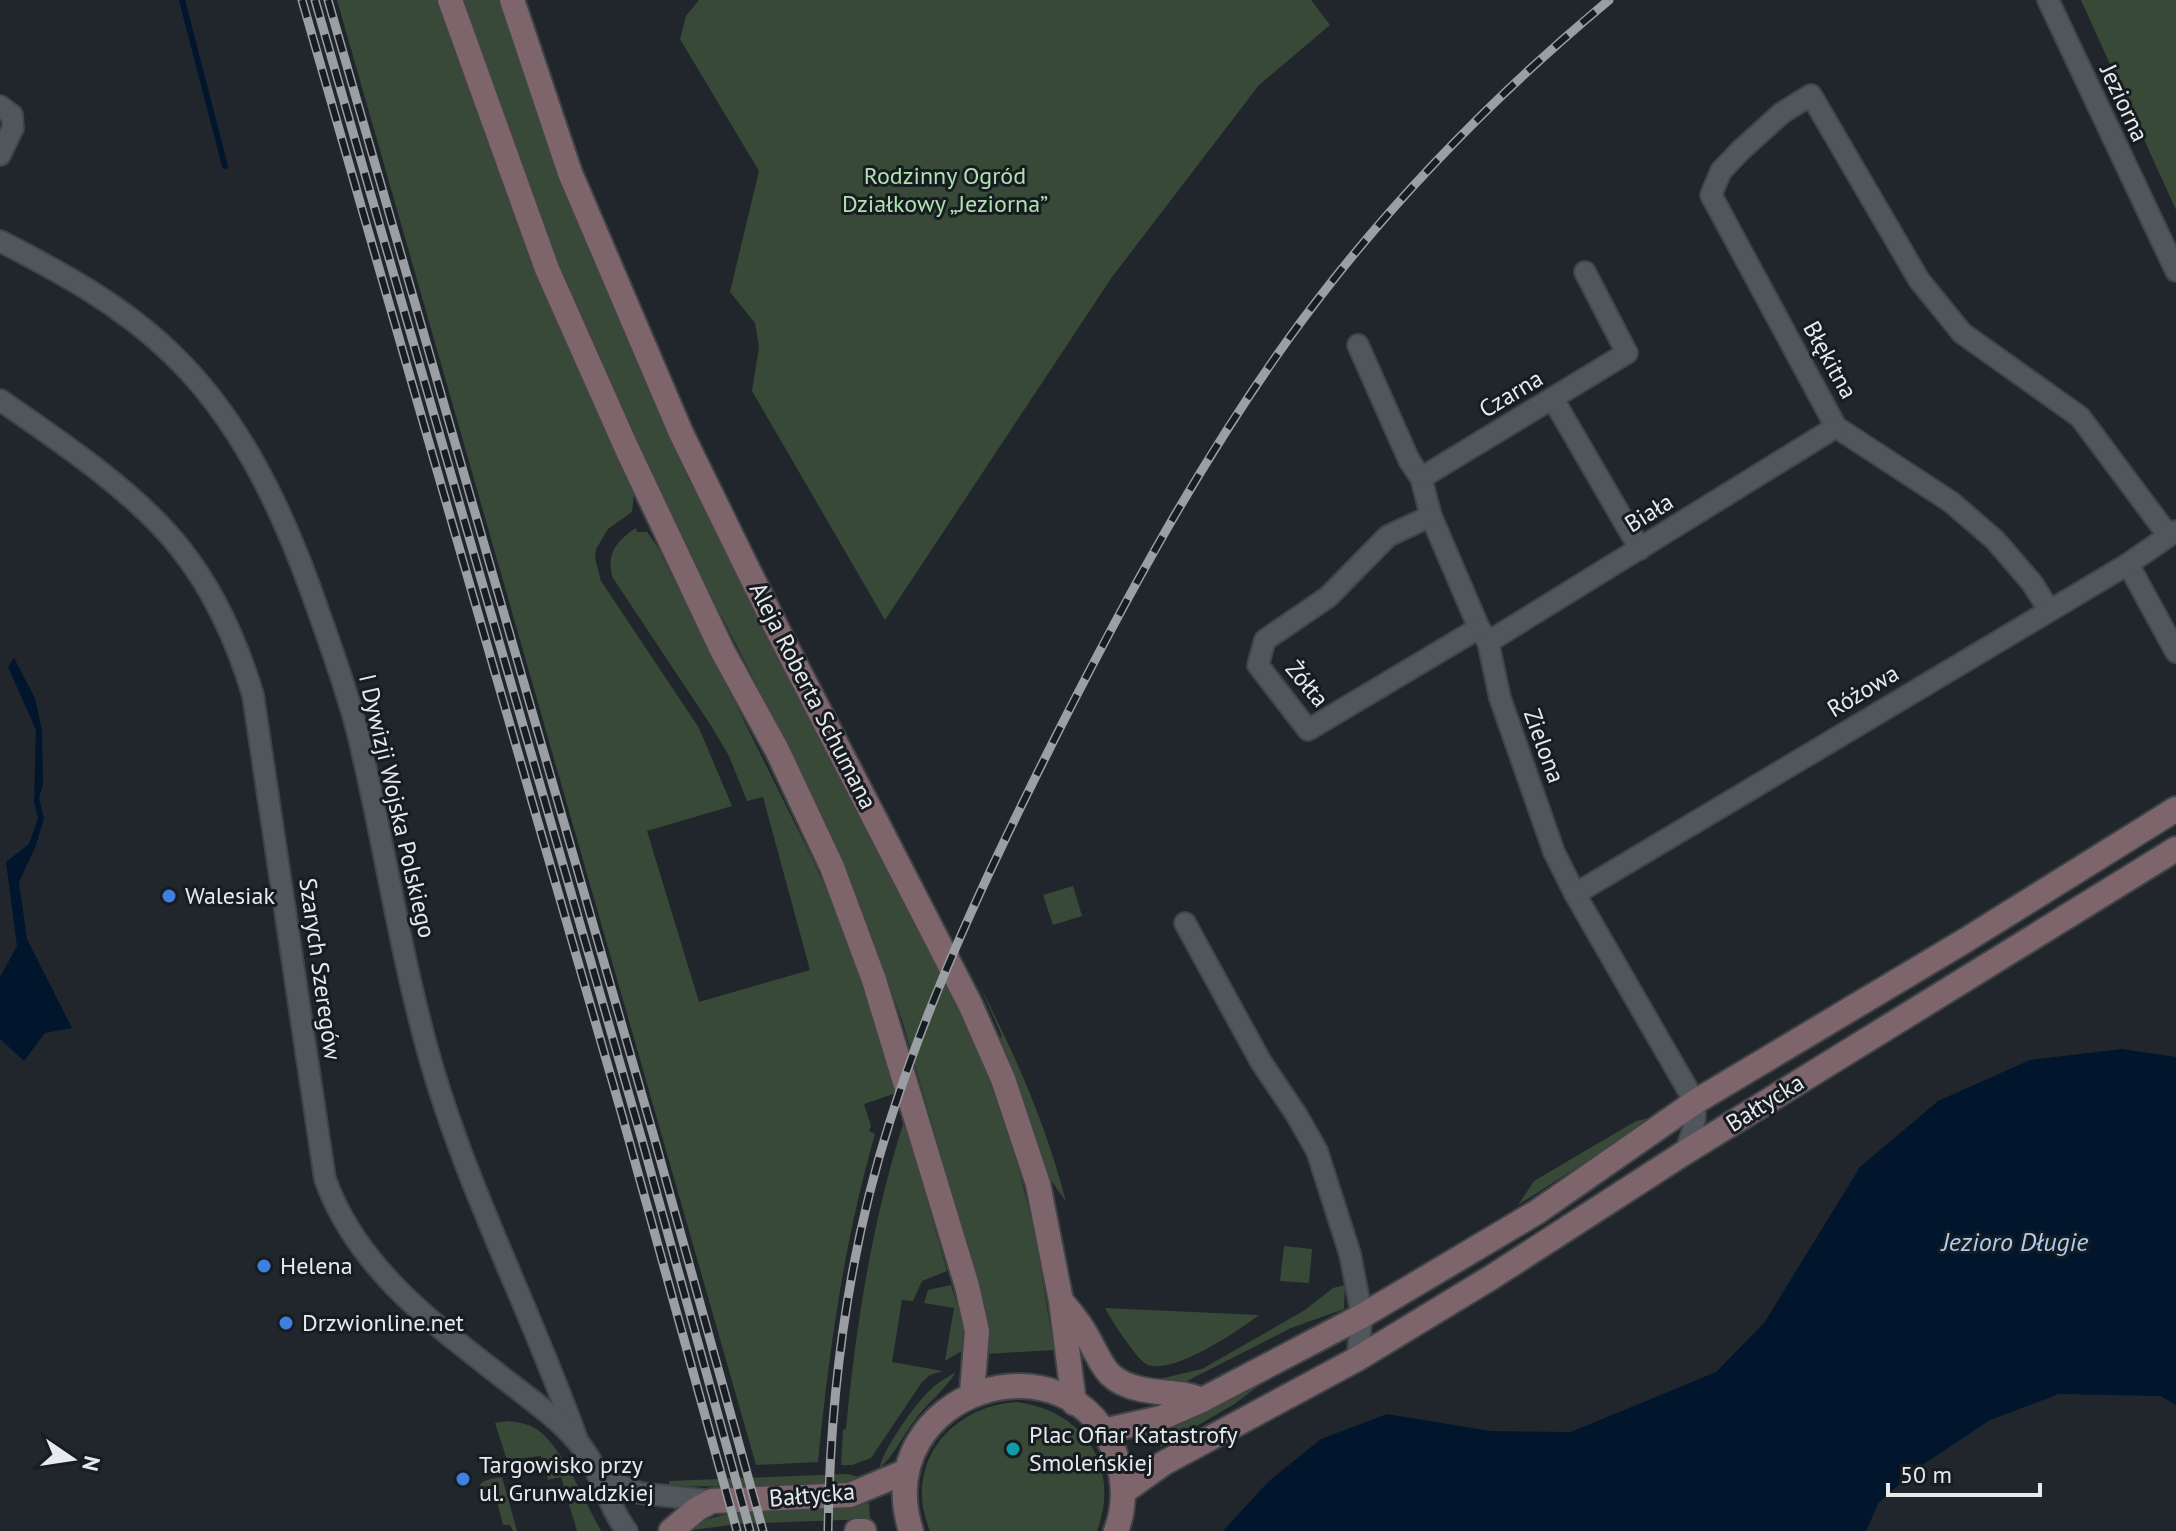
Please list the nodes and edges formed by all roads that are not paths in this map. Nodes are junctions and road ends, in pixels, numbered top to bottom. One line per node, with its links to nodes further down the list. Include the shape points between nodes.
1 (450, 0): 30 (main road, via 547,269 723,652 832,867 874,980 967,1286 977,1331)
2 (512, 0): 27 (main road, Aleja Roberta Schumana, via 570,173 681,433 988,1043 1038,1184)
3 (2048, 0): 7 (street, Jeziorna)
4 (0, 106): 5 (street, via 12,115 13,128)
5 (0, 155)
6 (0, 241): 34 (street, I Dywizji Wojska Polskiego, via 77,280 174,356 221,408 284,521 357,730 395,921 453,1136)
7 (2176, 271)
8 (1585, 272): 10 (street, Czarna, via 1627,353)
9 (1358, 345): 13 (street, Zielona)
10 (1553, 399): 13 (street, Czarna); 16 (street)
11 (0, 400): 34 (street, Szarych Szeregów, via 64,444 178,545 216,600 241,655 253,695 325,1179 334,1204 388,1282)
12 (1836, 427): 15 (street, Błękitna, via 1711,195 1730,161 1782,113 1811,95 1919,280 1962,333 2080,417); 16 (street, Biała); 18 (street, Błękitna, via 1962,511 1995,540)
13 (1421, 478): 14 (street, Zielona)
14 (1431, 516): 19 (street, Zielona); 19 (street, Żółta, via 1388,536 1328,597 1265,640 1258,665 1308,730)
15 (2172, 533): 17 (street, Różowa)
16 (1640, 549): 19 (street, Biała)
17 (2128, 564): 18 (street, Różowa); 20 (street)
18 (2049, 610): 23 (street, Różowa)
19 (1484, 635): 23 (street, Zielona, via 1500,698 1554,852)
20 (2176, 652)
21 (2176, 809): 25 (main road, Bałtycka)
22 (2176, 849): 26 (main road, Bałtycka)
23 (1575, 894): 25 (street, Zielona)
24 (1185, 923): 28 (street, via 1317,1151 1350,1254)
25 (1695, 1102): 26 (street, via 1694,1129); 28 (main road, Bałtycka, via 1537,1212)
26 (1684, 1153): 29 (main road, Bałtycka)
27 (1061, 1301): 31 (main road, via 1111,1377 1124,1385 1167,1394 1185,1392); 32 (main road, Aleja Roberta Schumana)
28 (1362, 1316): 29 (street); 31 (main road, Bałtycka)
29 (1357, 1359): 37 (main road, Bałtycka, via 1164,1463)
30 (972, 1393): 32 (main road, via 1024,1385); 36 (main road, via 943,1412 920,1438)
31 (1202, 1400): 33 (main road, Bałtycka, via 1161,1418)
32 (1074, 1403): 33 (main road)
33 (1103, 1431): 37 (main road, via 1117,1460)
34 (578, 1442): 35 (street, Szarych Szeregów)
35 (595, 1467): 38 (street, Bałtycka, via 640,1493); 39 (street, Szarych Szeregów)
36 (907, 1471): 38 (main road, Bałtycka, via 850,1495); 43 (main road, via 904,1494)
37 (1123, 1492): 44 (main road)
38 (712, 1501): 40 (main road)
39 (627, 1531)
40 (671, 1531)
41 (857, 1531): 42 (main road, Bałtycka)
42 (864, 1531)
43 (911, 1531)
44 (1116, 1531)

